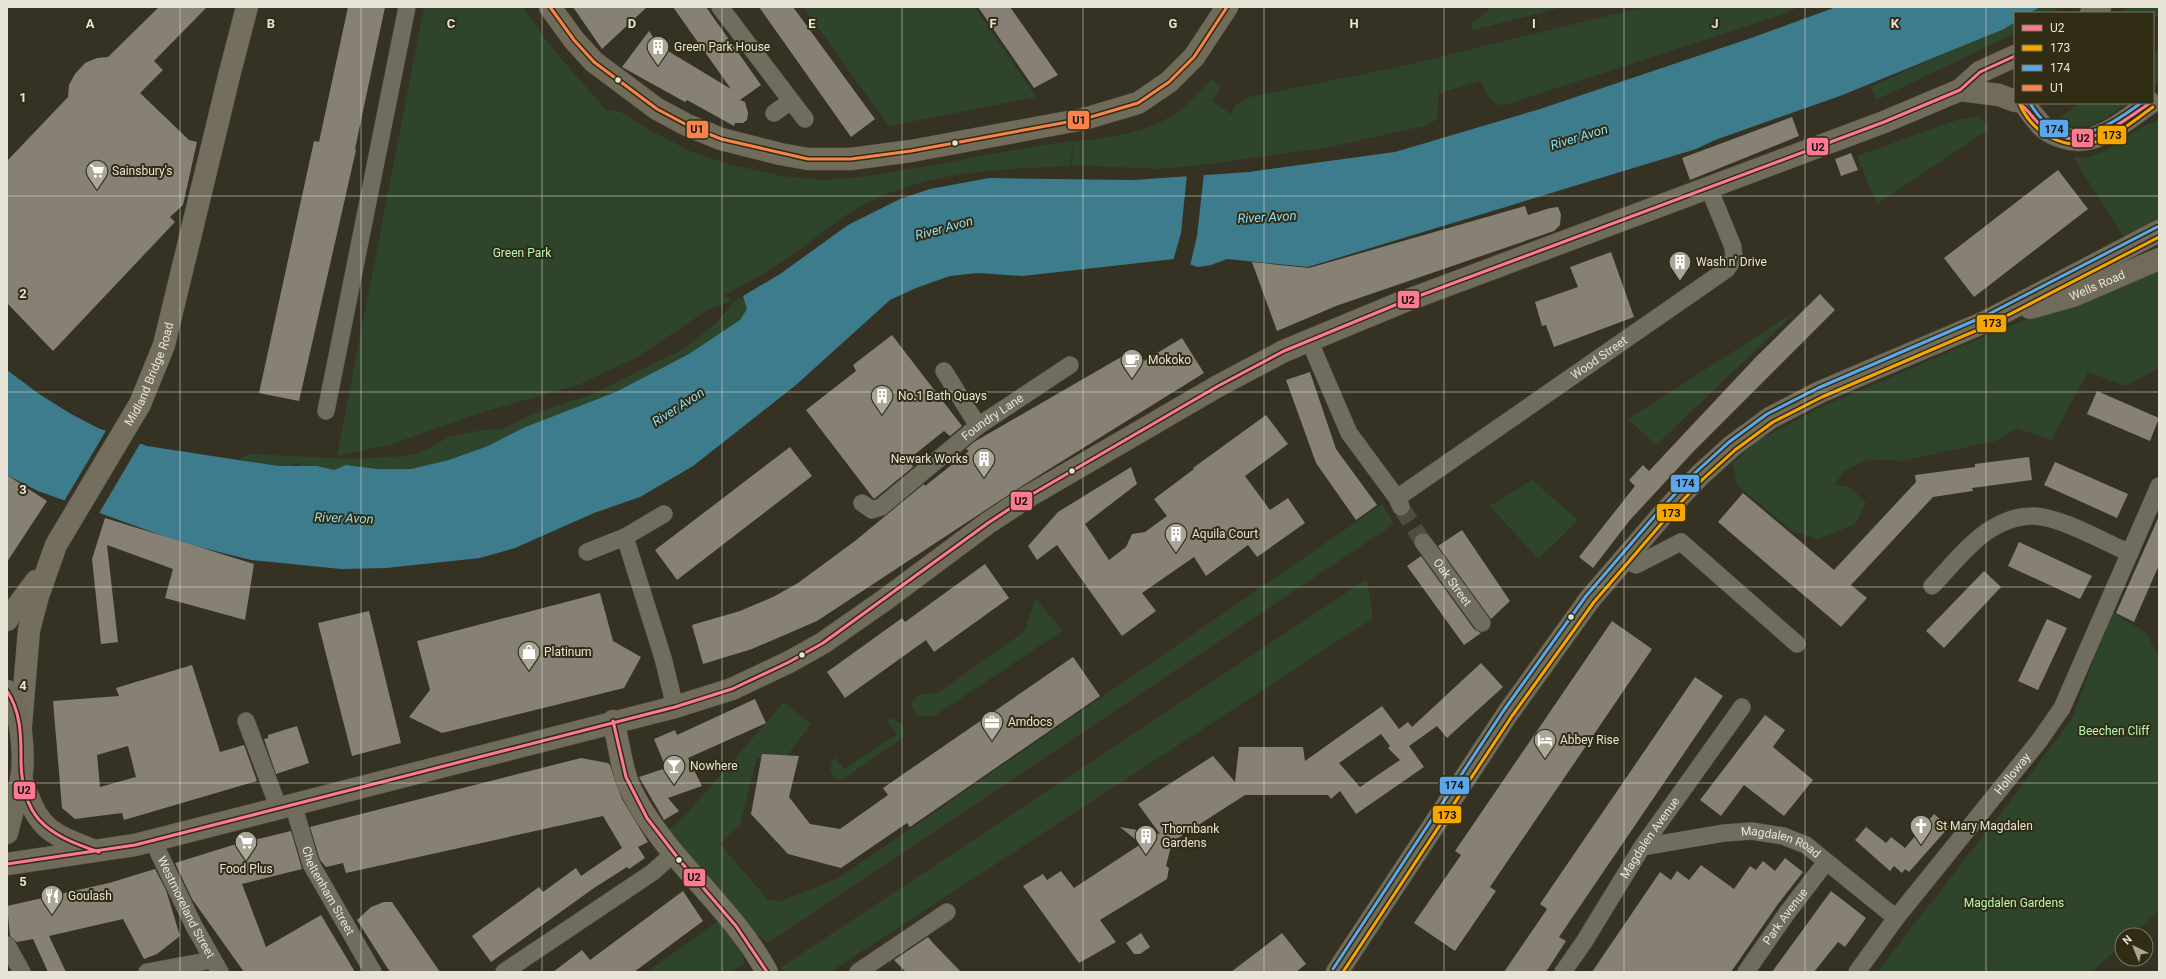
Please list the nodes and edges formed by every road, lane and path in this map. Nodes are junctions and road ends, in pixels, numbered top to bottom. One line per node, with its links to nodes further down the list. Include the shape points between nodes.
1 (247, 7): 29 (main road, Midland Bridge Road, via 164,344 140,404)
2 (407, 7): 21 (street)
3 (550, 7): 5 (main road, via 594,62 657,109 687,125 734,143 808,159 851,159 911,151 1084,120 1138,103 1169,82 1194,57)
4 (720, 7): 8 (street)
5 (1227, 7)
6 (2014, 56): 7 (highway, via 1980,72)
7 (1960, 90): 9 (highway, via 1999,94); 14 (highway, via 1884,122)
8 (791, 101): 12 (street); 13 (street)
9 (2014, 101)
10 (2021, 104): 11 (highway, via 2045,129 2072,140 2087,141 2104,134)
11 (2149, 104)
12 (774, 113)
13 (805, 118)
14 (1708, 186): 18 (highway); 18 (street, Wood Street, via 1733,247 1734,258 1727,269 1399,502 1349,433)
15 (2159, 231): 17 (main road, Wells Road)
16 (2159, 259): 17 (main road, Wells Road, via 2073,296)
17 (1987, 320): 31 (main road, Wells Road, via 1820,392 1770,418 1732,446 1700,475)
18 (1309, 340): 37 (highway, via 1218,386 1029,496 823,643 732,689)
19 (1070, 365): 22 (street, Foundry Lane)
20 (944, 371): 22 (street)
21 (326, 411)
22 (978, 426): 24 (street, Foundry Lane, via 881,507 872,510)
23 (2159, 486): 30 (street, Holloway)
24 (862, 503)
25 (664, 514): 26 (street)
26 (625, 537): 28 (street); 37 (street, via 663,658)
27 (1423, 542): 34 (street, Oak Street)
28 (587, 552)
29 (53, 553): 33 (main road); 41 (main road, Midland Bridge Road, via 29,630)
30 (2130, 553): 32 (street, via 2051,519 2033,516 2011,519 1991,528 1973,542); 52 (street, Holloway, via 2062,708 2039,742)
31 (1624, 559): 35 (street, via 1636,565 1682,542); 62 (main road, Wells Road, via 1590,599 1508,713)
32 (1932, 586)
33 (7, 620)
34 (1482, 623)
35 (1797, 644)
36 (7, 691): 41 (highway)
37 (675, 707): 40 (highway)
38 (1742, 707): 46 (street, Magdalen Avenue)
39 (246, 721): 43 (street, Cheltenham Street)
40 (613, 721): 43 (highway); 48 (main road, via 624,774 630,788 645,814)
41 (21, 725): 42 (highway)
42 (21, 778): 44 (highway); 47 (highway, via 30,804 46,828 64,839)
43 (286, 806): 45 (highway); 58 (street, Cheltenham Street, via 311,864)
44 (7, 833)
45 (153, 841): 47 (highway); 54 (street, Westmoreland Street)
46 (1642, 847): 49 (street, Magdalen Road, via 1724,833 1752,831 1783,836 1806,845); 63 (street, Magdalen Avenue)
47 (99, 852): 50 (highway)
48 (674, 853): 59 (street, via 654,872); 60 (main road, via 740,930)
49 (1826, 862): 52 (street, Magdalen Road); 64 (street, Park Avenue)
50 (7, 864)
51 (947, 912): 55 (street)
52 (1896, 918): 65 (street, Holloway)
53 (7, 945): 56 (street)
54 (216, 966): 57 (street)
55 (881, 966): 61 (street)
56 (22, 972)
57 (147, 972)
58 (373, 972)
59 (504, 972)
60 (767, 972)
61 (858, 972)
62 (1337, 972)
63 (1563, 972)
64 (1746, 972)
65 (1857, 972)

